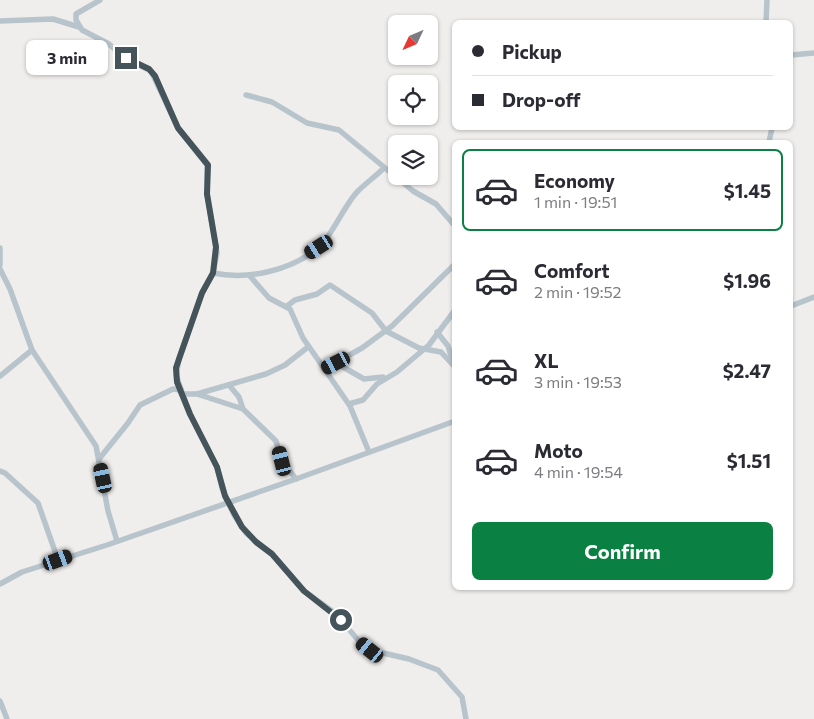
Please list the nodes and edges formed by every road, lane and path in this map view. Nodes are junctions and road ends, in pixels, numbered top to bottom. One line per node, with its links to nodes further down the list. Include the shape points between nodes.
1 (100, 0): 5 (street, via 76,14)
2 (767, 0): 3 (street)
3 (766, 20)
4 (0, 22): 5 (street, via 53,19)
5 (79, 27): 16 (street, via 151,71 178,128 205,161 216,247)
6 (814, 53): 7 (street)
7 (793, 55)
8 (246, 95): 9 (street, via 272,102 307,123 339,130)
9 (384, 168): 10 (street, via 436,204); 17 (street, via 358,190 319,247 279,268)
10 (452, 223)
11 (0, 248): 12 (street)
12 (0, 265)
13 (452, 267): 22 (street)
14 (0, 269): 15 (street)
15 (0, 273): 26 (street, via 10,289)
16 (213, 273): 17 (street); 34 (street, via 202,293 179,359 176,376)
17 (249, 275): 20 (street, via 269,298)
18 (814, 297): 19 (street)
19 (793, 305)
20 (287, 306): 22 (street, via 330,285 372,313); 24 (street)
21 (452, 314): 23 (street)
22 (386, 331): 25 (street); 28 (street)
23 (437, 332): 25 (street); 27 (street, via 448,346)
24 (308, 347): 30 (street); 33 (street, via 279,368)
25 (424, 349): 29 (street, via 441,352); 32 (street)
26 (32, 350): 31 (street); 40 (street, via 94,441)
27 (452, 359)
28 (336, 363): 30 (street); 32 (street, via 364,379)
29 (452, 364)
30 (324, 369): 36 (street)
31 (1, 373)
32 (388, 377): 36 (street, via 376,384 363,400)
33 (230, 385): 35 (street); 37 (street)
34 (181, 392): 35 (street); 40 (street, via 173,389 140,405); 44 (street, via 217,467)
35 (197, 394): 37 (street)
36 (349, 404): 39 (street)
37 (243, 409): 42 (street, via 276,441 282,461)
38 (452, 423): 39 (street)
39 (368, 452): 42 (street)
40 (99, 459): 46 (street)
41 (0, 471): 47 (street, via 38,503)
42 (296, 479): 43 (street)
43 (239, 498): 44 (street); 45 (street)
44 (228, 502): 45 (street); 46 (street)
45 (234, 515): 51 (street, via 246,533 272,554 304,591 334,613 370,650 438,670 462,697)
46 (117, 541): 47 (street)
47 (58, 560): 48 (street, via 19,573)
48 (0, 584)
49 (0, 702): 50 (street)
50 (7, 719)
51 (466, 719)

